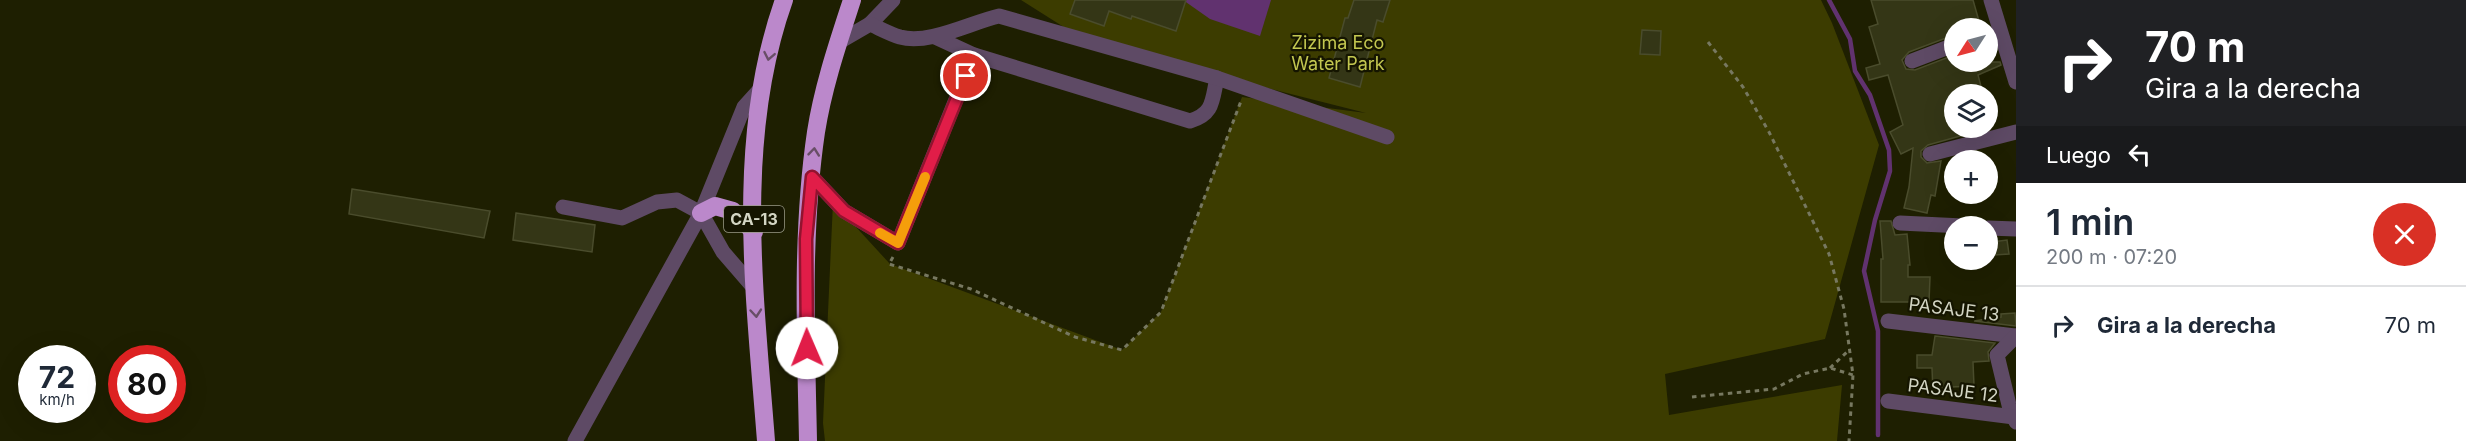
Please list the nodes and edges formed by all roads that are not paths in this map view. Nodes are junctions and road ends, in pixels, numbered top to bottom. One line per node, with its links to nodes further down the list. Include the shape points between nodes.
1 (784, 0): 15 (highway, CA-13, one-way to 15)
2 (852, 0): 8 (highway, CA-13)
3 (893, 0): 6 (street)
4 (1991, 0): 5 (street)
5 (1992, 18)
6 (870, 24): 7 (street, via 901,37); 8 (street)
7 (935, 37): 11 (street); 13 (street, via 999,16)
8 (838, 42): 19 (highway, CA-13, one-way to 8, via 816,131)
9 (1998, 42): 14 (street)
10 (1944, 49): 12 (street)
11 (974, 55): 13 (street, via 1190,121 1211,109); 19 (street, via 898,243 844,211)
12 (1912, 61)
13 (1217, 78): 17 (street)
14 (2016, 82)
15 (763, 86): 21 (street, via 744,106); 26 (highway, CA-13, via 756,134)
16 (2016, 132): 18 (street)
17 (1387, 136)
18 (1930, 154)
19 (812, 177): 34 (highway, CA-13, via 806,239)
20 (563, 207): 21 (street, via 622,218 657,202 677,200)
21 (700, 213): 26 (highway, via 715,206 733,211); 27 (street, via 723,252); 32 (street)
22 (1900, 223): 23 (street)
23 (1944, 225)
24 (1998, 228): 25 (street)
25 (2016, 229)
26 (754, 232): 27 (highway, CA-13)
27 (754, 289): 33 (highway, CA-13, one-way to 33)
28 (1888, 321): 29 (street, PASAJE 13)
29 (2016, 336): 31 (street, via 1997,355)
30 (1888, 401): 31 (street, PASAJE 12)
31 (2015, 420)
32 (575, 441)
33 (766, 441)
34 (808, 441)

